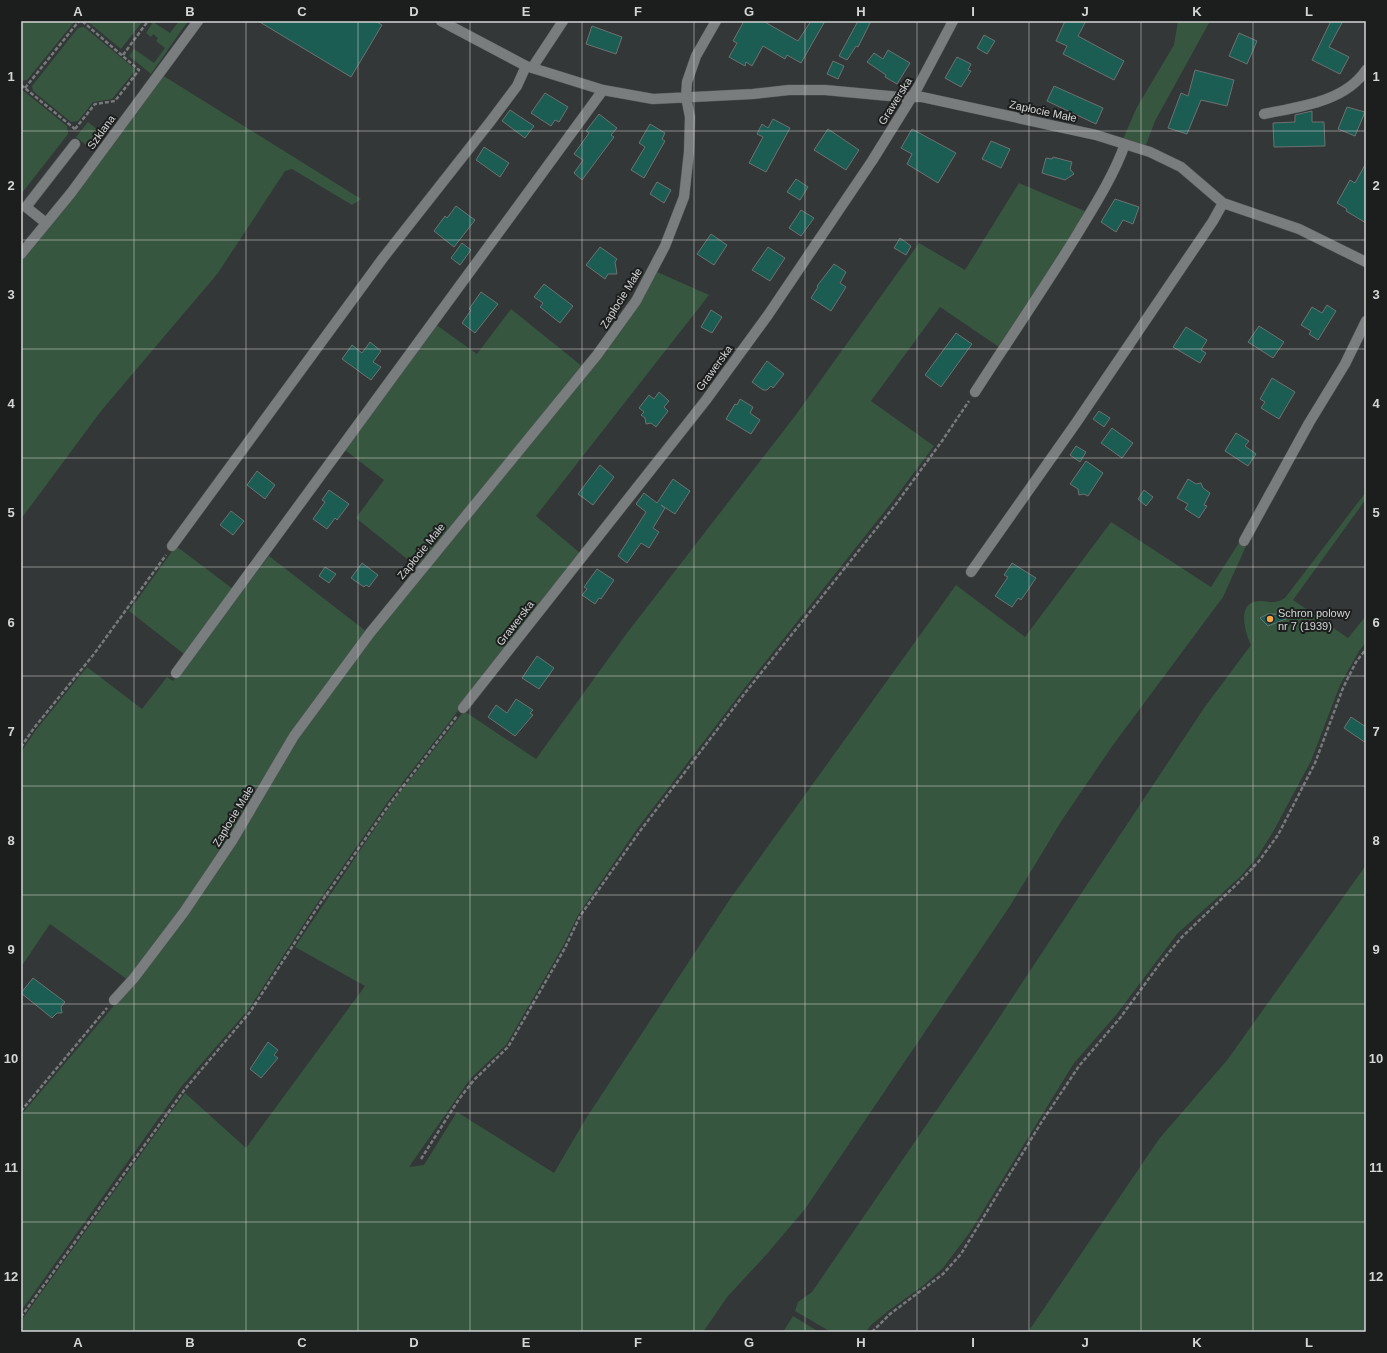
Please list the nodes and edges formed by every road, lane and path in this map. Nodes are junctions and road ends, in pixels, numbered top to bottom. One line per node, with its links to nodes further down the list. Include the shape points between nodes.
1 (80, 21): 8 (path); 12 (path)
2 (148, 21): 8 (path)
3 (198, 21): 23 (street, Szklana)
4 (441, 21): 9 (street, Zapłocie Małe)
5 (563, 21): 9 (street)
6 (716, 21): 15 (street, via 690,71)
7 (953, 21): 14 (street, Grawerska)
8 (123, 55): 17 (path, via 140,70 115,101 95,104)
9 (529, 67): 13 (street, Zapłocie Małe); 29 (street, via 504,104 383,258)
10 (1366, 70): 16 (street, via 1350,86 1318,103)
11 (21, 85): 12 (path)
12 (25, 88): 17 (path)
13 (603, 90): 15 (street, Zapłocie Małe, via 653,99); 32 (street)
14 (911, 96): 15 (street, Zapłocie Małe, via 900,98 818,90 789,90); 20 (street, Zapłocie Małe, via 1054,125); 33 (street, Grawerska, via 872,161 768,315 715,388)
15 (686, 97): 35 (street, Zapłocie Małe, via 690,117 684,197 665,246 636,301 597,355 370,633 294,736 232,841 184,912)
16 (1264, 114)
17 (75, 129): 18 (path)
18 (71, 133)
19 (75, 144): 22 (street)
20 (1125, 144): 21 (street, Zapłocie Małe, via 1150,152 1181,167); 27 (street, via 1119,162 1084,224)
21 (1223, 203): 25 (street, Zapłocie Małe, via 1300,229); 30 (street, via 1076,423)
22 (23, 208): 23 (street)
23 (46, 223): 24 (street, Szklana)
24 (21, 254)
25 (1366, 262)
26 (1366, 321): 28 (street, via 1345,364 1308,423)
27 (975, 392): 37 (path, via 896,504 745,693 640,831 580,916 565,948 508,1047 462,1094)
28 (1244, 541)
29 (172, 546): 34 (path, via 94,654)
30 (971, 572)
31 (1366, 649): 39 (path, via 1356,662 1343,688 1315,763 1278,835 1242,880 1181,938 1120,1018 1079,1066 961,1254 943,1274 890,1314)
32 (176, 673)
33 (463, 708): 38 (path, via 387,808 319,905 250,1012 184,1089)
34 (21, 747)
35 (114, 1000): 36 (path)
36 (21, 1111)
37 (421, 1159)
38 (21, 1317)
39 (872, 1332)

